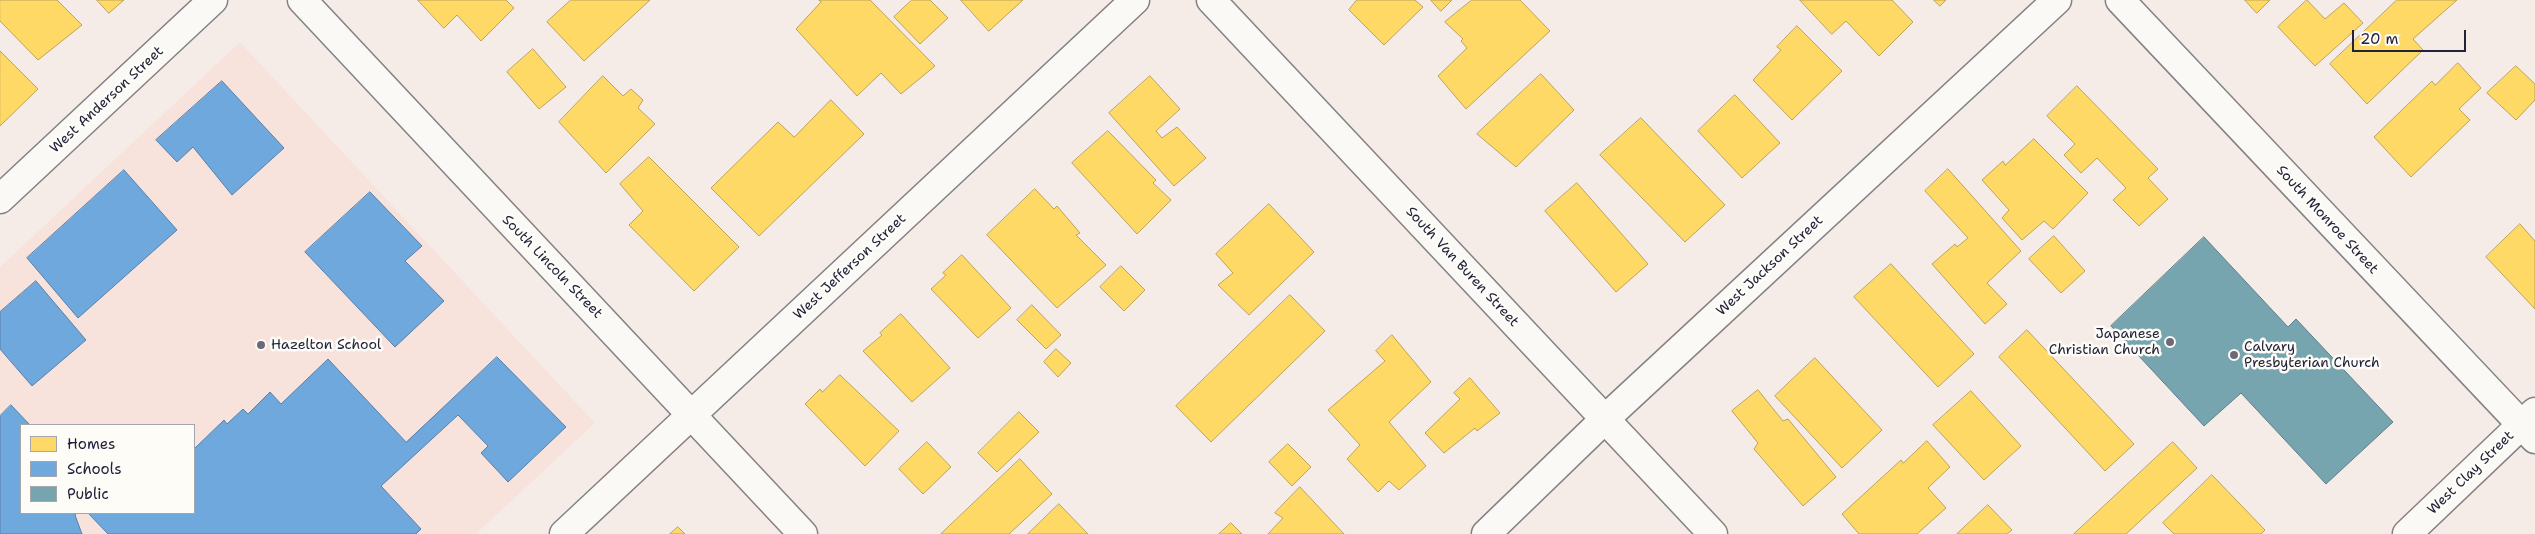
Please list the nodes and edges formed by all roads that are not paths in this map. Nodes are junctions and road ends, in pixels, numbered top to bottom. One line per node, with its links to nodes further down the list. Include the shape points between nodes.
1 (213, 0): 7 (street, West Anderson Street)
2 (302, 0): 8 (street, South Lincoln Street)
3 (1135, 0): 8 (street, West Jefferson Street)
4 (1211, 0): 9 (street, South Van Buren Street)
5 (2057, 0): 9 (street, West Jackson Street)
6 (2120, 0): 10 (street, South Monroe Street)
7 (0, 199)
8 (692, 415): 11 (street, West Jefferson Street); 12 (street, South Lincoln Street)
9 (1605, 419): 13 (street, West Jackson Street); 14 (street, South Van Buren Street)
10 (2531, 425): 15 (street, West Clay Street)
11 (564, 534)
12 (803, 534)
13 (1486, 534)
14 (1713, 534)
15 (2407, 534)

